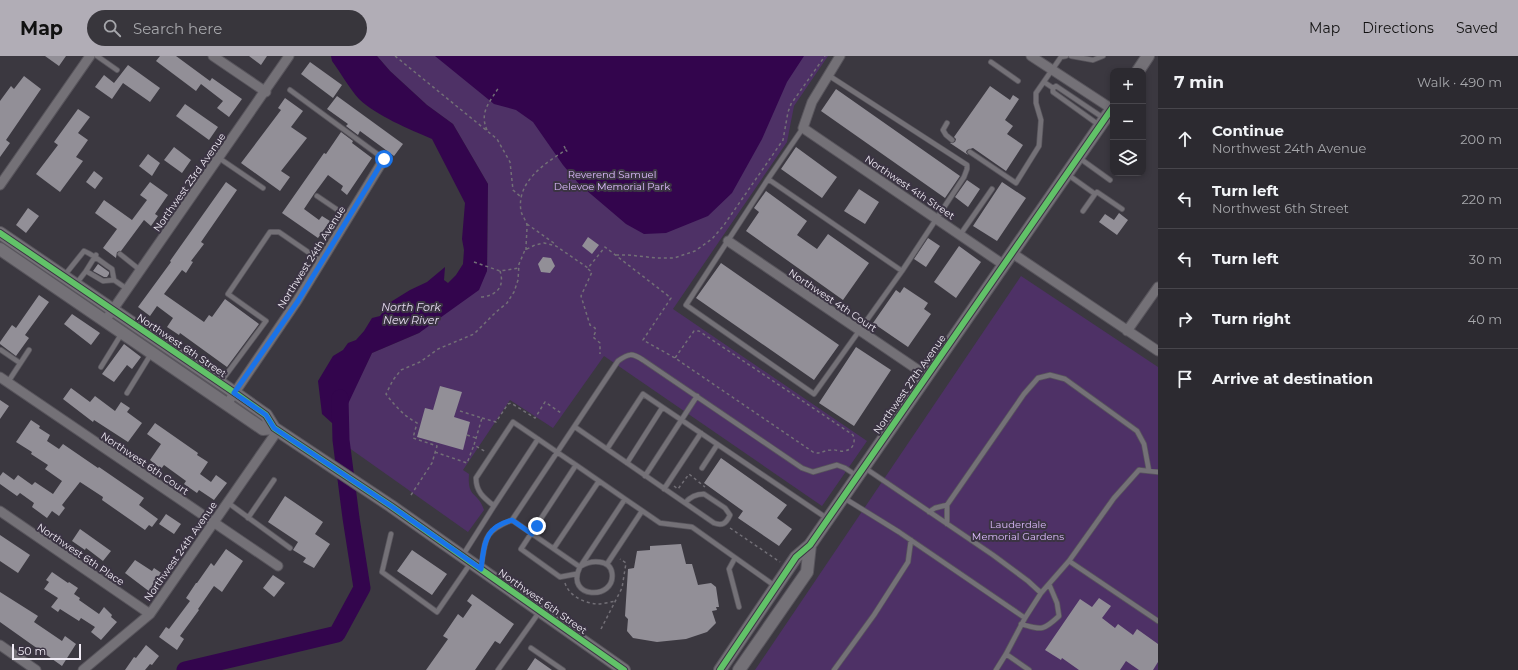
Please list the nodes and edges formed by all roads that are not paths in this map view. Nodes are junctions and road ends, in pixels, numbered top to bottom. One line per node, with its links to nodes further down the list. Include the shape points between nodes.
1 (90, 56): 30 (street)
2 (97, 56): 13 (lane)
3 (213, 56): 20 (street)
4 (289, 56): 20 (street, Northwest 23rd Avenue)
5 (840, 56): 15 (street)
6 (1031, 56): 14 (street)
7 (1066, 56): 14 (lane, via 1061,57)
8 (1071, 56): 9 (lane, via 1093,60)
9 (1103, 56)
10 (1148, 56): 12 (street)
11 (991, 62): 16 (lane)
12 (1140, 68)
13 (117, 70)
14 (1053, 70): 17 (lane); 21 (street)
15 (828, 75): 23 (street, via 812,102); 40 (lane, via 967,165 964,177)
16 (1018, 81)
17 (1044, 82): 18 (lane); 25 (lane, via 1036,93 1041,120 1039,146 1016,183)
18 (1053, 88): 21 (lane, via 1054,92); 21 (lane, via 1056,86)
19 (290, 90): 28 (lane)
20 (266, 92): 27 (street, Northwest 23rd Avenue)
21 (1108, 115): 26 (street, Northwest 27th Avenue)
22 (946, 123): 24 (lane, via 943,130)
23 (803, 128): 31 (lane); 40 (street, Northwest 4th Street)
24 (952, 140)
25 (970, 152)
26 (1078, 157): 29 (street, Northwest 27th Avenue); 32 (lane)
27 (219, 158): 33 (lane); 51 (street, Northwest 23rd Avenue)
28 (384, 159): 39 (street, Northwest 24th Avenue)
29 (1067, 174): 35 (lane); 47 (street, Northwest 27th Avenue)
30 (2, 178)
31 (768, 179): 44 (lane); 52 (lane)
32 (1110, 180)
33 (263, 188)
34 (992, 189): 42 (lane)
35 (1095, 194): 37 (lane, via 1097,192); 38 (lane)
36 (317, 196): 39 (lane)
37 (1122, 209)
38 (1083, 211)
39 (348, 217): 49 (street, Northwest 24th Avenue)
40 (936, 219): 42 (street, Northwest 4th Street); 52 (lane)
41 (0, 233): 43 (street, Northwest 6th Street)
42 (960, 235): 50 (street, Northwest 4th Street)
43 (12, 241): 45 (street); 54 (street, Northwest 6th Street)
44 (728, 242): 61 (street, Northwest 4th Court); 61 (lane, via 686,305 814,394)
45 (1, 253): 60 (street, Northwest 6th Street)
46 (120, 254): 51 (lane)
47 (1012, 254): 50 (street, Northwest 27th Avenue); 62 (street)
48 (96, 255): 53 (lane); 54 (lane, via 84,251); 55 (lane, via 112,269)
49 (322, 261): 72 (lane, via 279,232 270,232 228,294 266,321); 74 (street, Northwest 24th Avenue, via 298,301)
50 (1004, 265): 70 (street, Northwest 27th Avenue)
51 (140, 270): 58 (street, Northwest 23rd Avenue)
52 (902, 271): 61 (lane)
53 (86, 272): 55 (lane, via 103,280); 56 (lane)
54 (64, 276): 56 (street, Northwest 6th Street)
55 (114, 280): 58 (lane)
56 (76, 285): 59 (street, Northwest 6th Street)
57 (1158, 287): 62 (street)
58 (127, 289): 59 (street, Northwest 23rd Avenue)
59 (113, 310): 60 (street, Northwest 23rd Avenue); 72 (street, Northwest 6th Street)
60 (105, 321): 63 (street, Northwest 6th Street)
61 (859, 331): 70 (street, Northwest 4th Court)
62 (1127, 331): 66 (street)
63 (122, 333): 67 (street, Northwest 6th Street); 69 (lane)
64 (1, 350): 68 (lane)
65 (29, 350): 68 (lane)
66 (1158, 352)
67 (152, 353): 73 (lane); 76 (street, Northwest 6th Street)
68 (20, 363): 71 (lane)
69 (100, 367)
70 (926, 376): 90 (street, Northwest 27th Avenue)
71 (4, 380): 108 (street, Northwest 6th Court)
72 (220, 383): 74 (street, Northwest 6th Street)
73 (127, 393)
74 (234, 393): 76 (street, Northwest 24th Avenue); 80 (street, Northwest 6th Street, via 266,415)
75 (697, 396): 78 (lane); 79 (lane, via 634,354 626,355 618,361); 90 (lane, via 802,468 813,472 837,465)
76 (227, 404): 80 (street, Northwest 6th Street, via 262,429)
77 (662, 408): 78 (lane); 84 (lane, via 643,394); 86 (lane)
78 (680, 420): 81 (lane); 92 (lane)
79 (574, 426): 84 (lane); 85 (lane)
80 (276, 429): 98 (street, Northwest 24th Avenue); 118 (street, Northwest 6th Street)
81 (701, 433): 83 (lane); 95 (lane)
82 (538, 439): 85 (lane); 101 (lane); 101 (lane, via 514,422 476,478 476,486 481,495)
83 (717, 444): 88 (lane); 106 (lane)
84 (607, 449): 86 (lane)
85 (557, 452): 87 (lane); 107 (lane)
86 (627, 463): 92 (lane)
87 (576, 466): 94 (lane); 111 (lane)
88 (702, 468)
89 (1148, 471): 91 (lane); 100 (lane, via 1144,444 1137,431 1065,379 1050,375 1038,378 1024,394); 117 (lane, via 1139,470 1114,498)
90 (860, 472): 96 (street, Northwest 27th Avenue); 104 (lane)
91 (1158, 472)
92 (645, 476): 95 (lane)
93 (274, 480): 105 (lane)
94 (599, 481): 97 (lane); 115 (lane)
95 (664, 489): 99 (lane)
96 (843, 497): 106 (street, Northwest 27th Avenue); 112 (lane)
97 (624, 499): 103 (lane); 121 (lane)
98 (227, 502): 105 (lane); 108 (street, Northwest 24th Avenue)
99 (685, 503): 99 (lane, via 720,526 730,515 704,494 694,495)
100 (947, 505): 104 (lane); 109 (lane)
101 (494, 506): 118 (lane)
102 (0, 511): 128 (street, Northwest 6th Place)
103 (642, 511): 116 (lane, via 660,523 692,528); 119 (lane)
104 (929, 512): 109 (lane)
105 (248, 518): 114 (lane)
106 (828, 519): 113 (street, Northwest 27th Avenue)
107 (512, 520): 111 (lane); 118 (lane, via 491,532)
108 (213, 522): 120 (street, Northwest 6th Court); 128 (street, Northwest 24th Avenue)
109 (948, 524): 125 (lane)
110 (391, 534): 118 (lane, via 382,572 437,612)
111 (532, 534): 115 (lane); 122 (lane, via 521,549 560,577)
112 (911, 540): 129 (lane); 142 (lane, via 908,562)
113 (810, 545): 124 (street, Northwest 27th Avenue, via 796,557); 141 (street, via 808,572)
114 (290, 548)
115 (554, 548): 121 (lane)
116 (736, 558): 124 (lane); 126 (lane, via 729,568)
117 (1069, 561): 123 (lane); 130 (lane)
118 (471, 562): 127 (street, Northwest 6th Street)
119 (607, 564): 121 (lane, via 593,561); 122 (lane, via 613,574 612,581 601,592 595,594 581,588)
120 (278, 566)
121 (580, 566): 122 (lane)
122 (576, 574)
123 (1048, 584): 125 (lane); 131 (lane, via 1057,603 1059,616 1048,626 1040,629)
124 (777, 587): 140 (street, Northwest 27th Avenue)
125 (1041, 593): 129 (lane)
126 (739, 607)
127 (540, 611): 137 (lane); 139 (street, Northwest 6th Street)
128 (150, 614): 136 (street, Northwest 24th Avenue)
129 (1024, 618): 131 (lane)
130 (1158, 621)
131 (1021, 624): 134 (lane)
132 (0, 645): 135 (street)
133 (531, 648): 138 (lane)
134 (1006, 654): 143 (lane); 144 (lane)
135 (36, 670)
136 (83, 670)
137 (498, 670)
138 (563, 670)
139 (624, 670)
140 (720, 670)
141 (739, 670)
142 (834, 670)
143 (996, 670)
144 (1029, 670)

